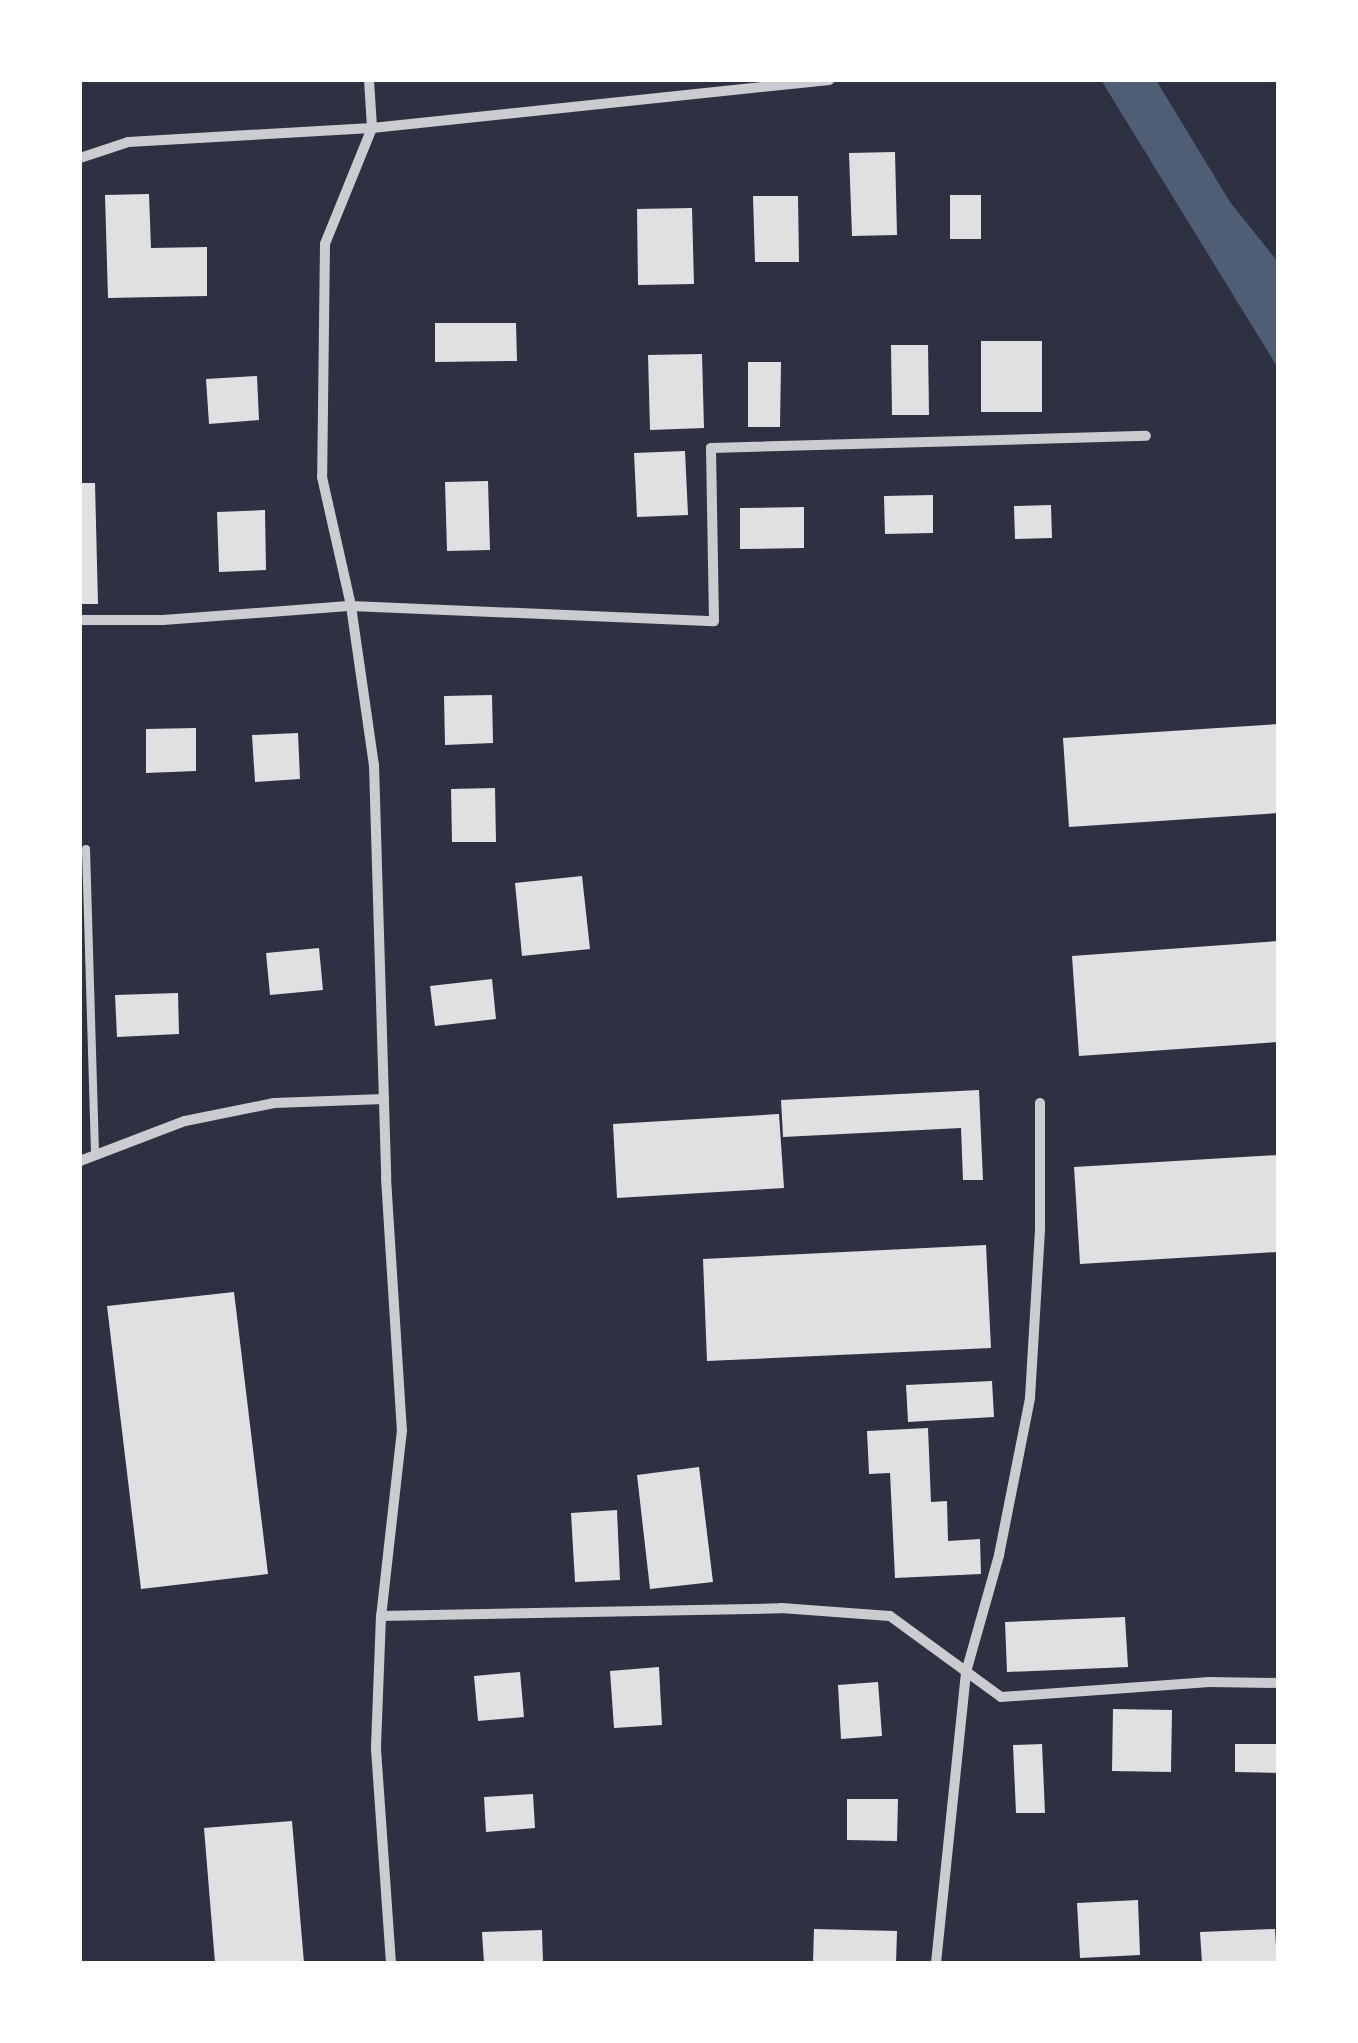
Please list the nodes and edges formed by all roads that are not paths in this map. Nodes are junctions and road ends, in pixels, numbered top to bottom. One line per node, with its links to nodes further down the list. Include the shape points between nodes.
1 (369, 80): 3 (street)
2 (829, 80): 3 (street)
3 (372, 128): 4 (street, via 128,142); 6 (street, via 325,244 322,478)
4 (80, 158)
5 (1146, 436): 6 (street, via 711,448 714,622)
6 (350, 606): 7 (street); 9 (street, via 374,765)
7 (80, 620)
8 (86, 849): 11 (lane)
9 (384, 1099): 11 (street, via 274,1103 185,1121); 13 (street, via 402,1430)
10 (1040, 1103): 14 (street, via 1030,1398 999,1554)
11 (95, 1155): 12 (street)
12 (80, 1161)
13 (381, 1616): 14 (street, via 780,1608 890,1616); 16 (street, via 376,1748)
14 (966, 1672): 15 (street, via 1001,1697); 17 (street)
15 (1278, 1683)
16 (391, 1963)
17 (936, 1963)

